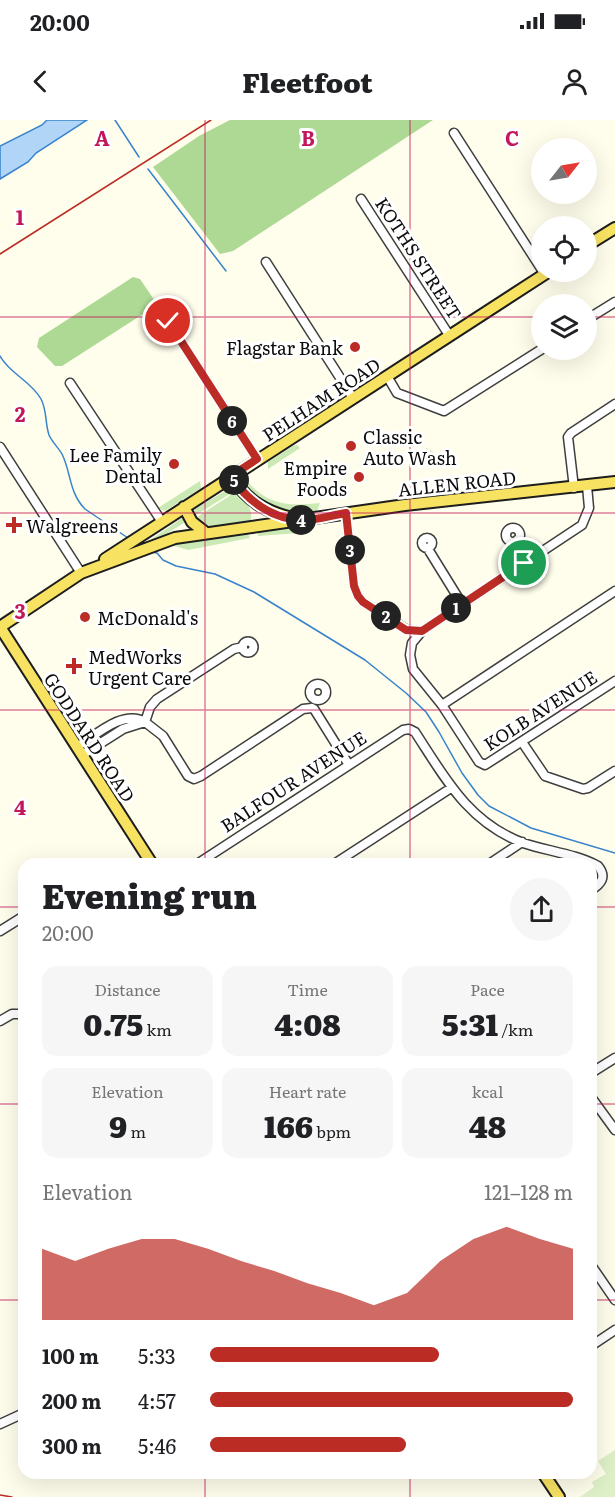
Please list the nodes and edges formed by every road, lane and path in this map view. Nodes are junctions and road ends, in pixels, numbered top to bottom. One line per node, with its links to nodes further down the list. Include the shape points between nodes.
1 (454, 133): 5 (street)
2 (361, 199): 11 (street, KOTHS STREET)
3 (615, 228): 4 (main road)
4 (597, 239)
5 (531, 252)
6 (266, 262): 15 (street)
7 (531, 281): 11 (main road, PELHAM ROAD)
8 (615, 302): 9 (street)
9 (597, 313)
10 (168, 321): 18 (street)
11 (449, 335): 13 (main road, PELHAM ROAD)
12 (531, 356): 13 (street, via 444,411 398,393)
13 (387, 376): 15 (main road, PELHAM ROAD)
14 (70, 383): 27 (street)
15 (353, 398): 18 (main road, PELHAM ROAD)
16 (615, 404): 22 (street, via 568,436)
17 (0, 447): 34 (street)
18 (257, 459): 19 (main road, PELHAM ROAD)
19 (231, 476): 23 (main road, ALLEN ROAD); 24 (main road, PELHAM ROAD)
20 (615, 482): 21 (main road, ALLEN ROAD)
21 (587, 486): 22 (main road, ALLEN ROAD); 33 (street, via 589,508 582,525)
22 (574, 488): 25 (main road, ALLEN ROAD)
23 (254, 503): 26 (main road, ALLEN ROAD, via 279,515); 28 (main road)
24 (184, 507): 27 (main road, PELHAM ROAD); 29 (main road, via 192,522)
25 (346, 513): 26 (main road, ALLEN ROAD); 38 (street, via 358,596 406,630)
26 (303, 520): 28 (main road, ALLEN ROAD)
27 (162, 522): 32 (main road, PELHAM ROAD, via 139,537)
28 (254, 527): 29 (main road, ALLEN ROAD)
29 (207, 533): 32 (main road, ALLEN ROAD)
30 (517, 540): 33 (street)
31 (428, 549): 36 (street)
32 (128, 550): 34 (main road, ALLEN ROAD)
33 (529, 560): 36 (street)
34 (81, 573): 37 (main road, ALLEN ROAD)
35 (615, 591): 41 (street)
36 (462, 604): 38 (street)
37 (0, 627): 44 (main road, GODDARD ROAD)
38 (422, 631): 41 (street, via 412,643 411,664)
39 (243, 647): 42 (street, via 157,699)
40 (615, 681): 43 (street, KOLB AVENUE)
41 (442, 705): 43 (street, KOLB AVENUE, via 483,765)
42 (145, 722): 44 (street); 45 (street, via 159,731 186,774 194,778 313,704)
43 (522, 741): 46 (street, via 545,776 583,789)
44 (80, 751): 49 (main road, GODDARD ROAD)
45 (349, 765): 47 (street, BALFOUR AVENUE, via 409,729 415,732); 50 (street, BALFOUR AVENUE)
46 (615, 771)
47 (451, 788): 48 (street, via 482,820); 51 (street)
48 (522, 842): 52 (street); 53 (street)
49 (148, 858)
50 (206, 858)
51 (343, 858)
52 (498, 858)
53 (573, 858)
54 (597, 866): 55 (street, via 603,876)
55 (597, 885)
56 (18, 920): 57 (street)
57 (0, 931)
58 (18, 1014): 59 (street)
59 (0, 1021)
60 (615, 1058): 61 (street)
61 (597, 1070)
62 (597, 1105): 63 (street)
63 (615, 1130)
64 (597, 1274): 65 (street)
65 (615, 1300)
66 (615, 1330): 67 (street)
67 (597, 1342)
68 (18, 1416): 69 (street)
69 (0, 1424)
70 (547, 1479): 71 (main road)
71 (558, 1497)

